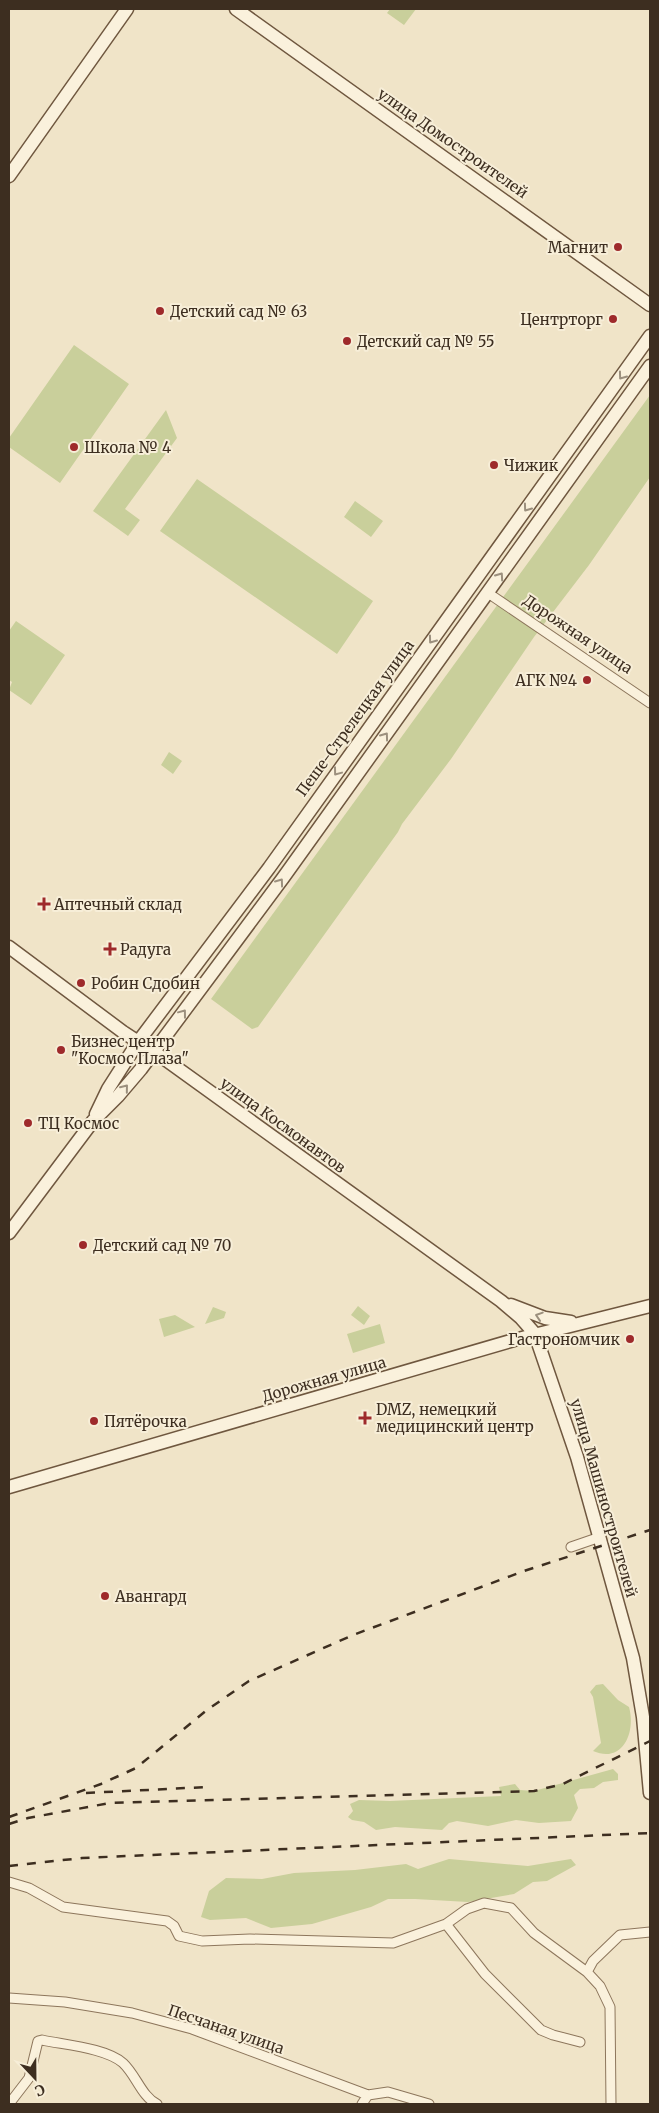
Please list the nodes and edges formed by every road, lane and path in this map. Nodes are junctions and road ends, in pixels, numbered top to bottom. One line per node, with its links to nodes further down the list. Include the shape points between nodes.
1 (127, 9): 3 (street)
2 (236, 9): 4 (street, улица Домостроителей)
3 (9, 176)
4 (650, 305)
5 (650, 336): 10 (street, Пеше-Стрелецкая улица, one-way to 10, via 263,875)
6 (650, 366): 7 (street, Пеше-Стрелецкая улица, one-way to 6)
7 (488, 593): 8 (street, Дорожная улица); 11 (street, Пеше-Стрелецкая улица, one-way to 7)
8 (650, 703)
9 (9, 946): 10 (street, улица Космонавтов)
10 (138, 1042): 11 (street, улица Космонавтов); 12 (street, Пеше-Стрелецкая улица, via 108,1089)
11 (154, 1052): 12 (street, Пеше-Стрелецкая улица, one-way to 11); 14 (street, улица Космонавтов)
12 (93, 1121): 13 (street, Пеше-Стрелецкая улица)
13 (9, 1233)
14 (501, 1301): 16 (street, one-way to 14, via 545,1318); 17 (street, улица Космонавтов)
15 (650, 1306): 16 (street, Дорожная улица)
16 (578, 1324): 17 (street, Дорожная улица)
17 (535, 1334): 18 (street, Дорожная улица); 19 (street, улица Машиностроителей)
18 (9, 1487)
19 (600, 1537): 20 (street); 21 (street, улица Машиностроителей, via 633,1658)
20 (572, 1547)
21 (648, 1748): 22 (street, улица Машиностроителей)
22 (650, 1792)
23 (9, 1882): 24 (street, via 29,1888 63,1907 167,1921 179,1936 202,1941 250,1939 393,1943)
24 (446, 1924): 26 (street, via 484,1903 511,1908 534,1933); 28 (street, via 485,1974 541,2030)
25 (650, 1932): 26 (street, via 620,1935 593,1961)
26 (587, 1972): 34 (street, via 600,1986 610,2007)
27 (9, 1998): 29 (street, Песчаная улица, via 64,2002 192,2029)
28 (580, 2042)
29 (368, 2095): 32 (street); 33 (street, Песчаная улица, via 388,2092)
30 (151, 2103): 31 (street, via 132,2073 112,2056 42,2040 38,2041 29,2078)
31 (9, 2104)
32 (362, 2104)
33 (429, 2104)
34 (611, 2104)

